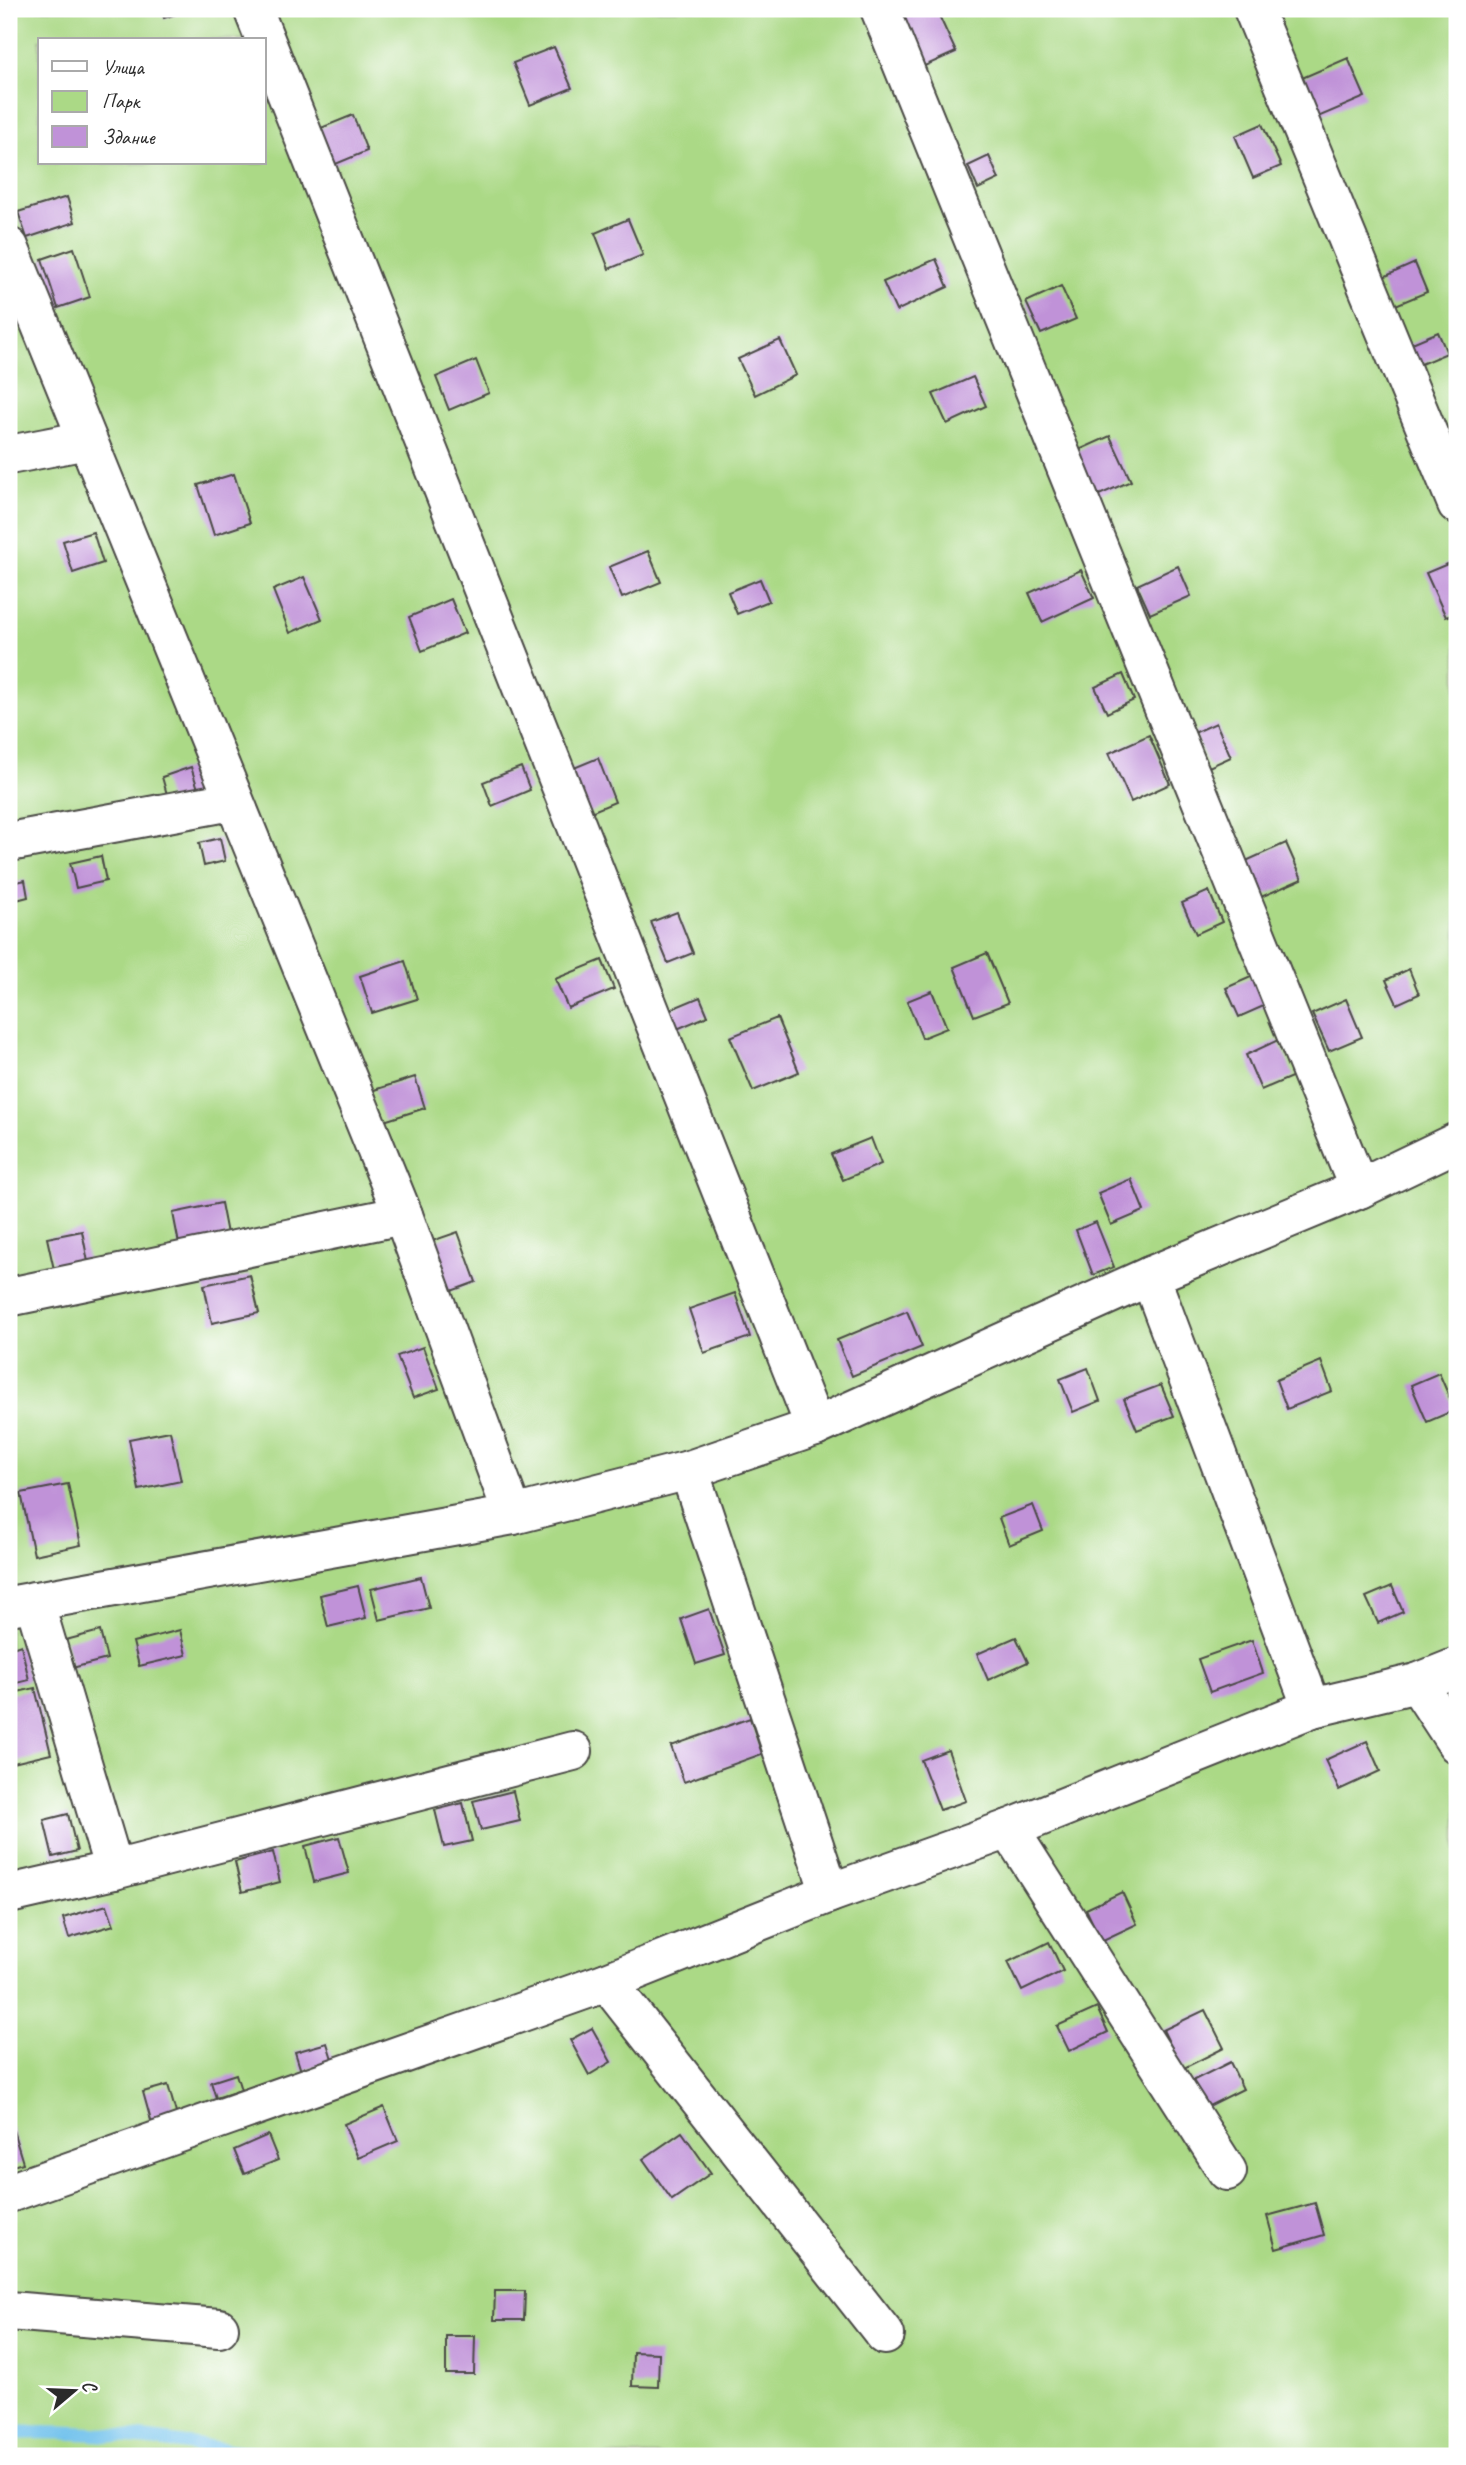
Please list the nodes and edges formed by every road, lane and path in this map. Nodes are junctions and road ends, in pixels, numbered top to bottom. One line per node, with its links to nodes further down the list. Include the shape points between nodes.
1 (253, 9): 4 (street)
2 (880, 9): 13 (street)
3 (1253, 9): 9 (street)
4 (264, 38)
5 (266, 42): 17 (street)
6 (9, 247): 7 (street)
7 (87, 440): 8 (street); 10 (street)
8 (9, 455)
9 (1457, 504)
10 (232, 801): 11 (street); 14 (street)
11 (9, 842)
12 (1457, 1142): 13 (street)
13 (1359, 1189): 15 (street)
14 (403, 1215): 16 (street); 19 (street)
15 (1150, 1276): 17 (street); 23 (street)
16 (9, 1297)
17 (815, 1427): 18 (street)
18 (689, 1470): 19 (street); 28 (street)
19 (513, 1515): 20 (street)
20 (21, 1604): 27 (street)
21 (1457, 1667): 22 (street)
22 (1416, 1683): 23 (street); 24 (street)
23 (1312, 1708): 26 (street)
24 (1457, 1744)
25 (573, 1751): 27 (street)
26 (1009, 1829): 28 (street); 31 (street)
27 (114, 1870): 29 (street)
28 (830, 1893): 30 (street)
29 (9, 1894)
30 (607, 1982): 32 (street); 35 (street)
31 (1227, 2171)
32 (9, 2193)
33 (9, 2311): 34 (street)
34 (219, 2328)
35 (885, 2335)

